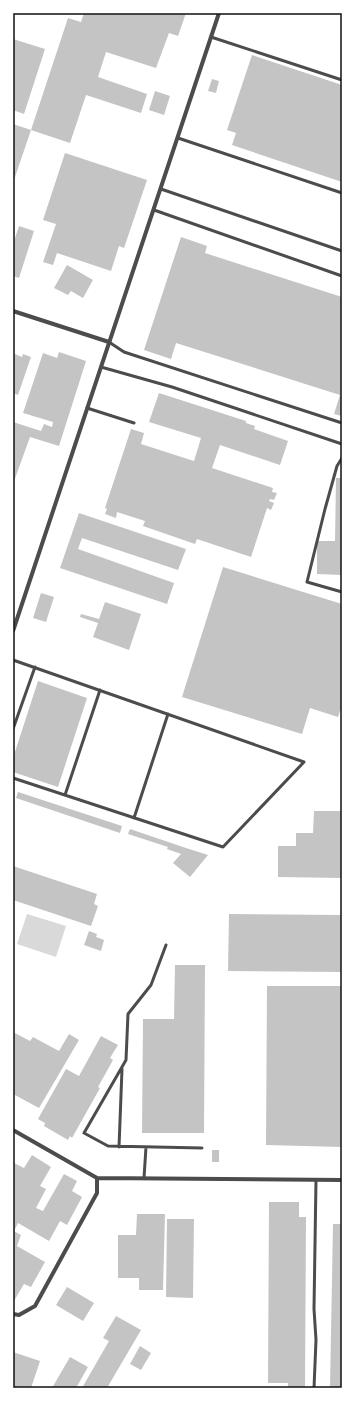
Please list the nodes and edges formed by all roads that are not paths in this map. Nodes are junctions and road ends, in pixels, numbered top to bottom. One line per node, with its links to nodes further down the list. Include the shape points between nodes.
1 (219, 13): 2 (street)
2 (211, 37): 3 (lane); 4 (street)
3 (342, 80)
4 (178, 138): 5 (street); 6 (lane)
5 (161, 189): 7 (street); 8 (lane)
6 (342, 193)
7 (154, 210): 9 (lane); 11 (street)
8 (342, 252)
9 (342, 276)
10 (13, 311): 11 (street)
11 (109, 342): 12 (street); 15 (lane, via 130,355)
12 (101, 367): 13 (street); 16 (lane, via 172,387)
13 (87, 408): 14 (lane); 19 (street)
14 (134, 423)
15 (342, 423)
16 (342, 444)
17 (342, 458): 18 (lane, via 337,466 307,582)
18 (342, 592)
19 (13, 631)
20 (13, 660): 21 (lane)
21 (35, 667): 22 (lane); 24 (lane)
22 (100, 690): 23 (lane); 26 (lane)
23 (168, 714): 27 (lane); 27 (lane, via 304,762 222,847)
24 (13, 729)
25 (13, 778): 26 (lane)
26 (65, 795): 27 (lane)
27 (134, 818)
28 (166, 945): 29 (lane, via 151,985 128,1014 126,1060)
29 (122, 1068): 31 (lane); 31 (lane, via 84,1133 108,1146)
30 (13, 1130): 34 (street)
31 (119, 1147): 32 (lane)
32 (146, 1147): 33 (lane); 35 (lane)
33 (202, 1148)
34 (97, 1178): 35 (street); 38 (street, via 97,1193 35,1306 19,1315)
35 (144, 1178): 36 (street)
36 (316, 1180): 37 (street); 39 (lane)
37 (342, 1180)
38 (13, 1314)
39 (314, 1388)

